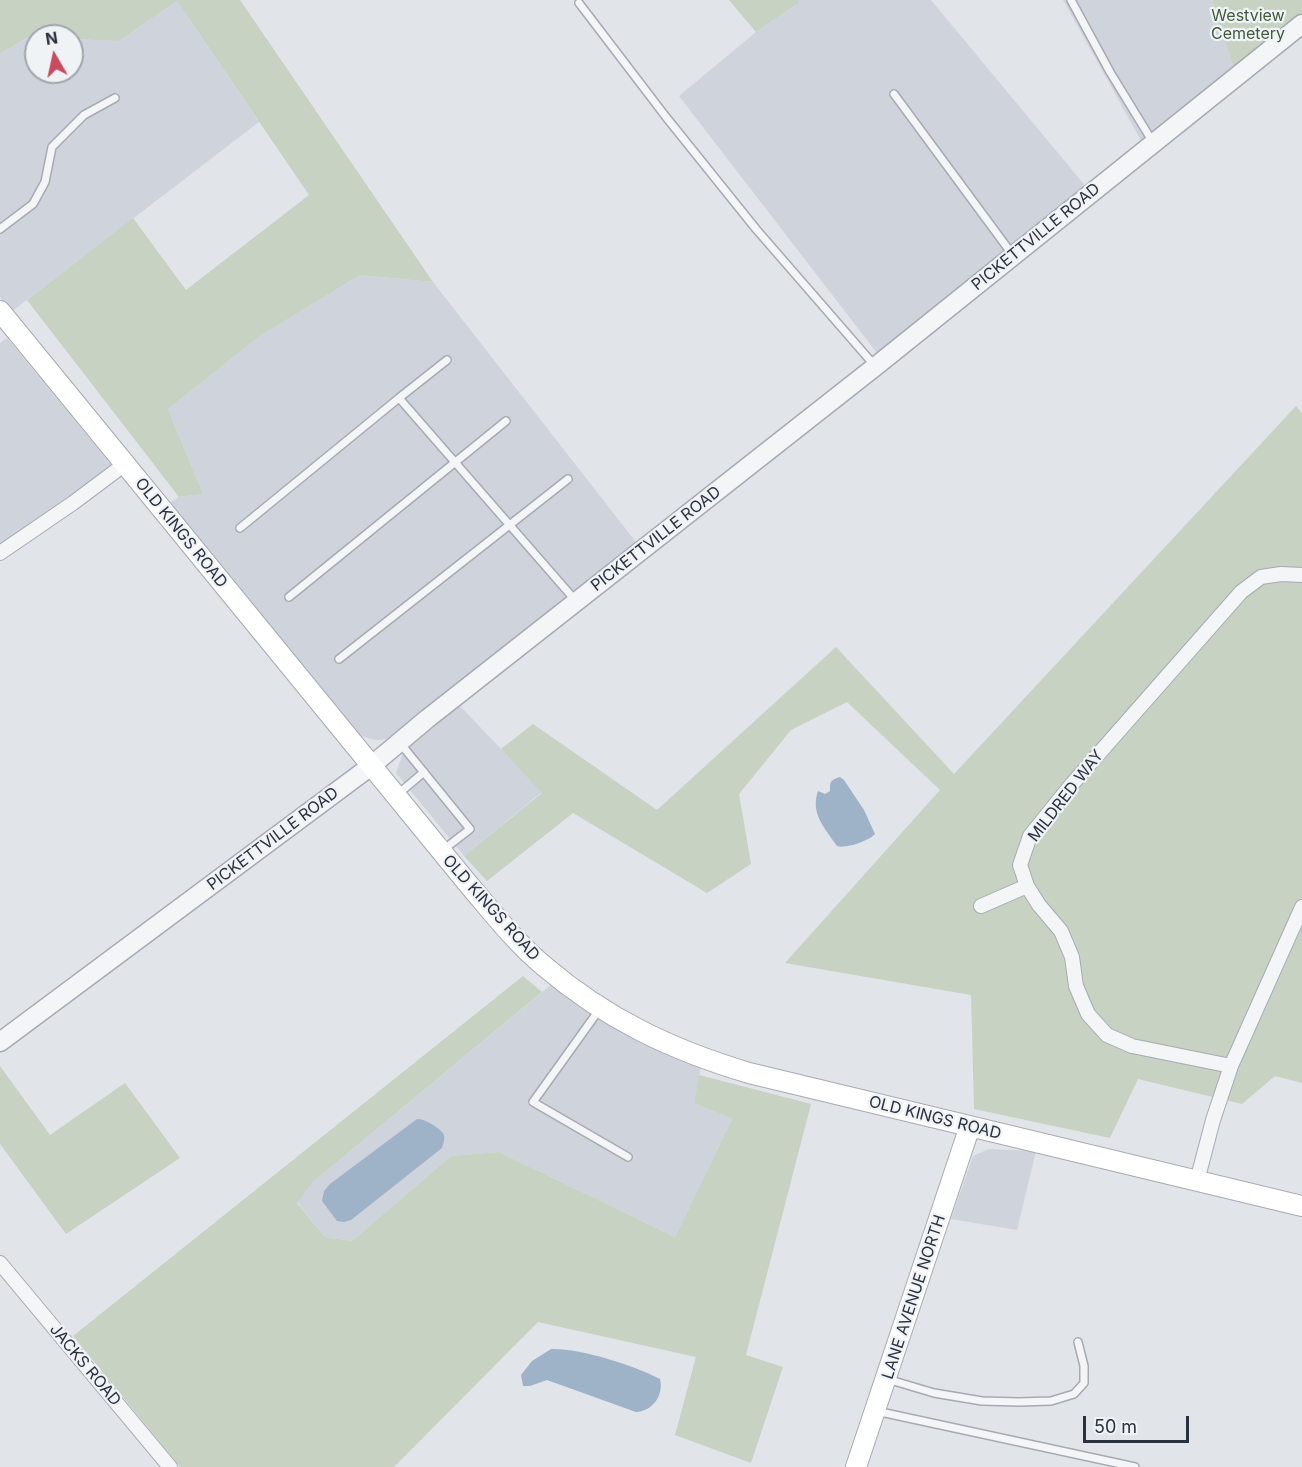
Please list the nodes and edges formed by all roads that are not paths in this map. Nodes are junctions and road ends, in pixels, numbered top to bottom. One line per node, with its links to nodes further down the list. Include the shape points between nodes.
1 (1071, 0): 6 (lane)
2 (579, 3): 11 (lane, via 756,229)
3 (1302, 24): 6 (street, PICKETTVILLE ROAD)
4 (894, 94): 8 (lane)
5 (115, 98): 7 (lane, via 84,115 52,147 45,182 33,204)
6 (1154, 144): 8 (street, PICKETTVILLE ROAD)
7 (0, 229)
8 (1013, 256): 11 (street, PICKETTVILLE ROAD)
9 (1, 315): 15 (main road, OLD KINGS ROAD)
10 (447, 360): 12 (lane)
11 (876, 366): 22 (street, PICKETTVILLE ROAD)
12 (399, 398): 14 (lane); 18 (lane)
13 (506, 422): 14 (lane)
14 (455, 462): 17 (lane); 21 (lane)
15 (125, 464): 19 (street); 25 (main road, OLD KINGS ROAD)
16 (568, 479): 17 (lane)
17 (509, 525): 22 (lane); 23 (lane)
18 (240, 528)
19 (0, 553)
20 (1302, 575): 29 (street, MILDRED WAY, via 1261,577 1241,592 1030,836 1020,865)
21 (289, 597)
22 (576, 602): 24 (street, PICKETTVILLE ROAD)
23 (339, 659)
24 (399, 743): 25 (street, PICKETTVILLE ROAD); 26 (lane)
25 (371, 766): 27 (main road, OLD KINGS ROAD); 33 (street, PICKETTVILLE ROAD)
26 (424, 772): 27 (lane); 28 (lane, via 470,829)
27 (396, 796): 28 (main road, OLD KINGS ROAD)
28 (441, 851): 32 (main road, OLD KINGS ROAD, via 542,965)
29 (1027, 886): 30 (street); 34 (street, MILDRED WAY, via 1061,931 1088,1014 1107,1035 1132,1046)
30 (981, 906)
31 (1302, 907): 34 (street)
32 (600, 1008): 35 (main road, OLD KINGS ROAD, via 656,1040 701,1059); 36 (lane, via 533,1102)
33 (0, 1042)
34 (1231, 1066): 37 (street)
35 (970, 1126): 37 (main road, OLD KINGS ROAD); 41 (main road, LANE AVENUE NORTH)
36 (628, 1157)
37 (1197, 1181): 38 (main road, OLD KINGS ROAD)
38 (1302, 1206)
39 (0, 1263): 43 (street, JACKS ROAD)
40 (1078, 1342): 41 (lane, via 1084,1383 1074,1394 1051,1401 982,1401)
41 (886, 1379): 42 (main road, LANE AVENUE NORTH)
42 (876, 1411): 44 (main road, LANE AVENUE NORTH); 45 (lane)
43 (170, 1467)
44 (856, 1467)
45 (1135, 1467)

